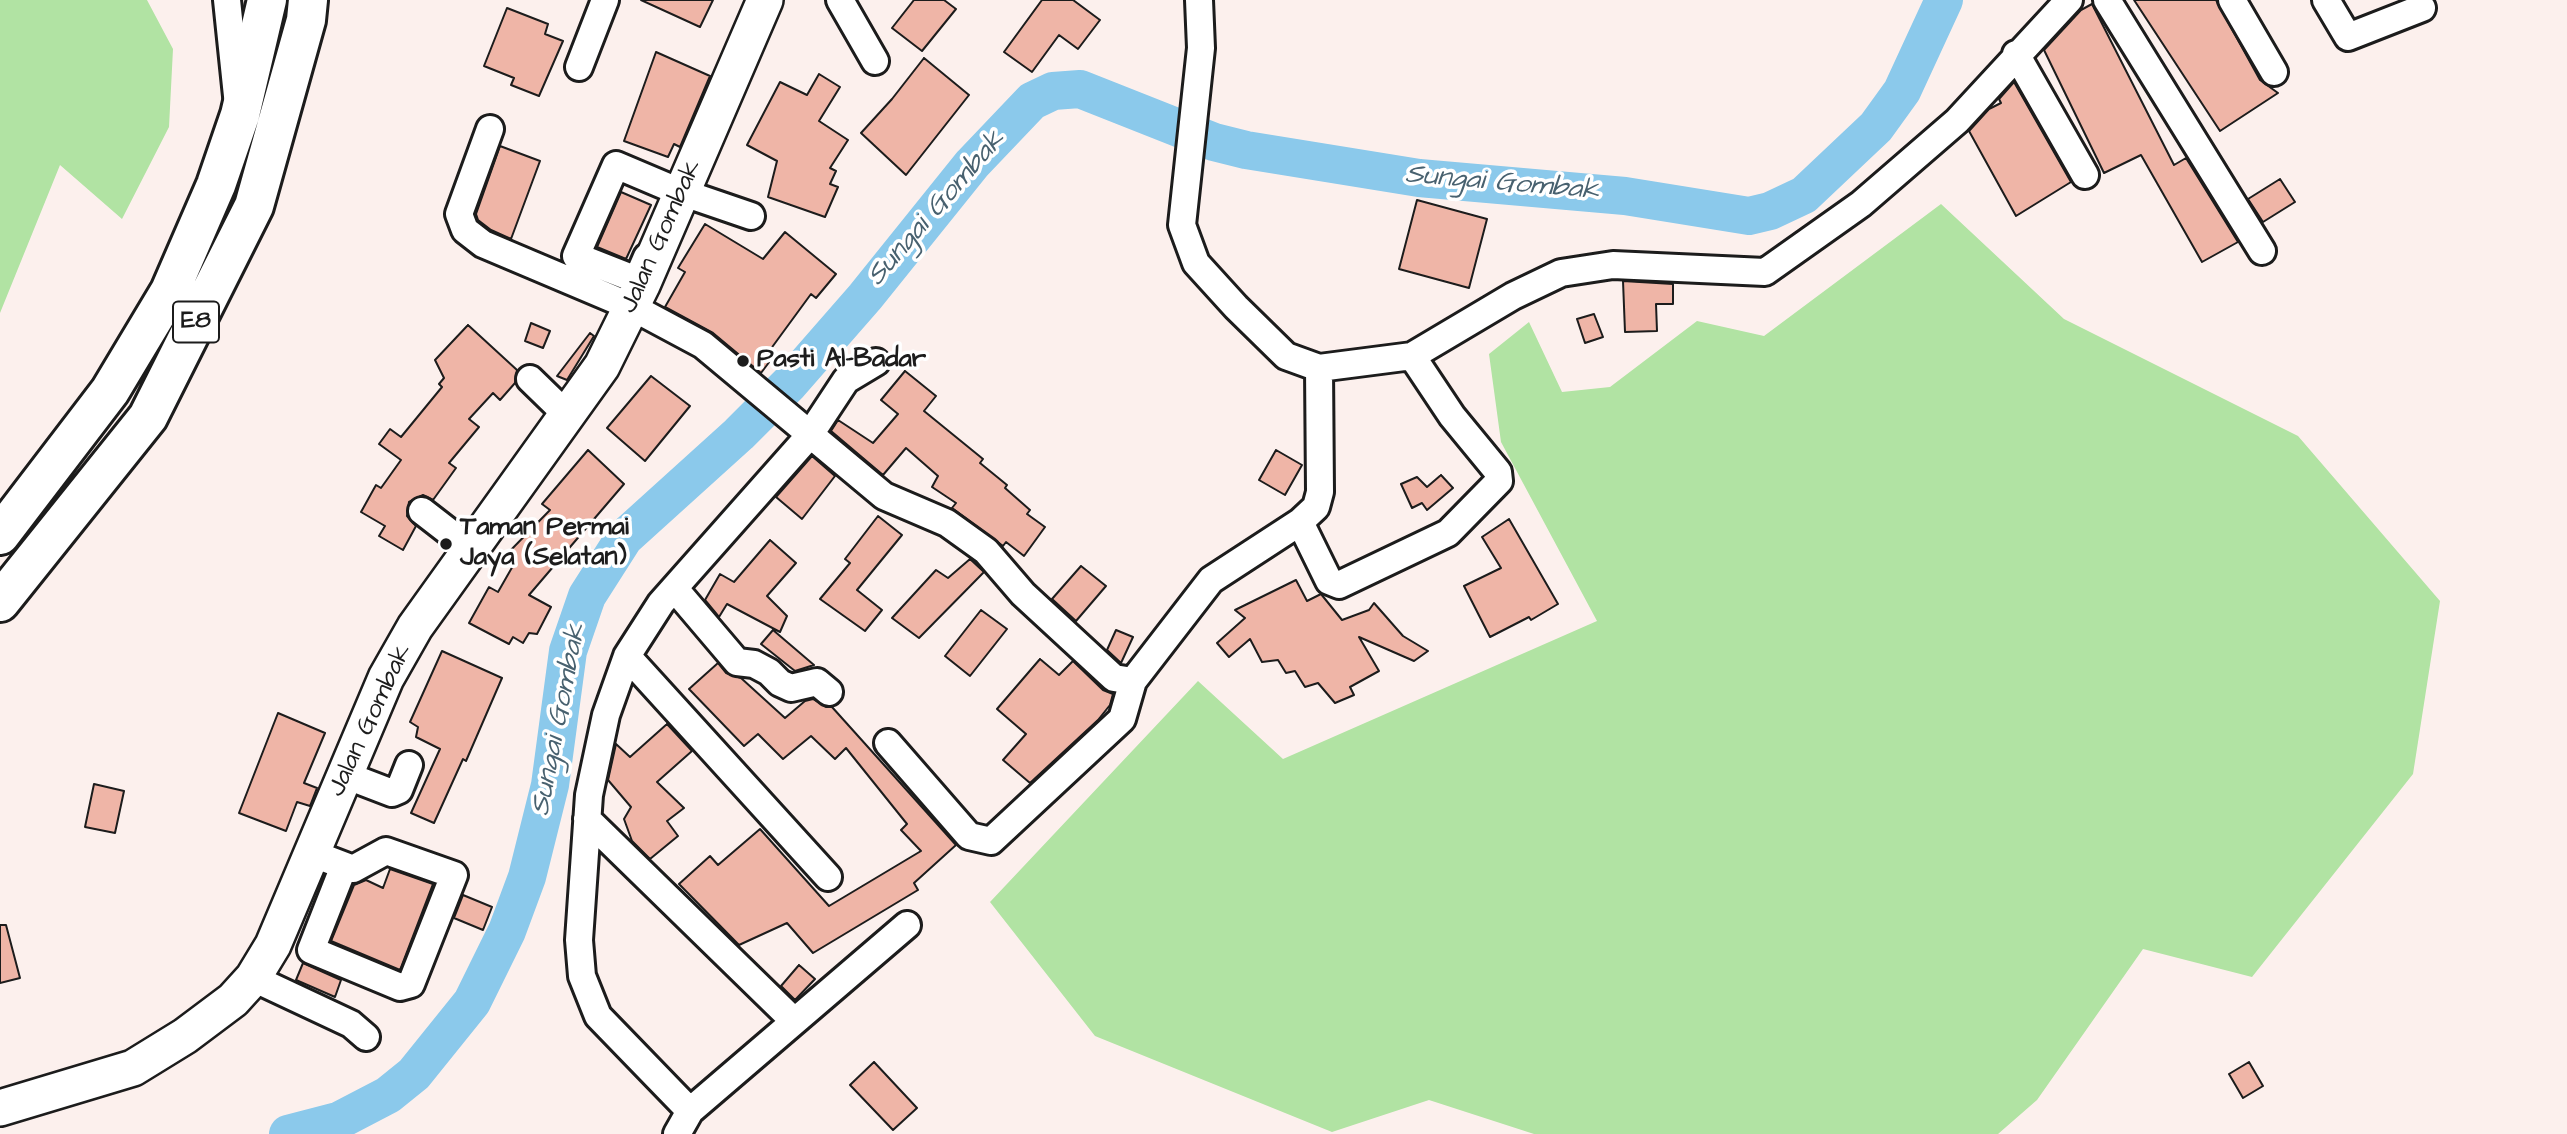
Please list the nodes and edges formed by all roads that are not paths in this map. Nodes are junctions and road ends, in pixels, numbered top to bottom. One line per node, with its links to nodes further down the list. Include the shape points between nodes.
1 (226, 0): 17 (street)
2 (267, 0): 17 (highway, E8)
3 (308, 0): 35 (highway, E8, via 254,206 148,417)
4 (605, 0): 15 (street)
5 (765, 0): 20 (main road, Jalan Gombak)
6 (840, 0): 14 (street)
7 (1199, 0): 26 (street, via 1201,48 1182,225 1196,263 1236,307 1286,356)
8 (2069, 0): 13 (street)
9 (2107, 0): 22 (street)
10 (2232, 0): 16 (street)
11 (2326, 0): 12 (street, via 2348,37)
12 (2422, 8)
13 (2016, 54): 19 (street); 24 (street, via 1957,121 1861,204 1765,272 1613,265 1560,274 1513,296)
14 (875, 61)
15 (579, 66)
16 (2273, 72)
17 (240, 115): 32 (highway, E8, via 216,186 170,291 110,391)
18 (490, 129): 23 (street, via 459,214 465,230 482,244)
19 (2085, 175)
20 (679, 190): 21 (street); 23 (main road, Jalan Gombak)
21 (751, 216)
22 (2262, 251)
23 (632, 307): 28 (main road, Jalan Gombak, via 601,366); 29 (street, via 702,345)
24 (1412, 356): 26 (street); 31 (street, via 1452,416 1498,472 1499,481 1448,533 1339,585 1329,581)
25 (876, 362): 29 (street, via 846,380)
26 (1319, 368): 31 (street, via 1320,492 1316,507)
27 (530, 379): 28 (street)
28 (567, 415): 33 (main road, Jalan Gombak)
29 (809, 436): 34 (street); 37 (street, via 884,496 947,523 986,551 1023,594 1114,678)
30 (422, 511): 33 (street)
31 (1300, 522): 37 (street, via 1211,580)
32 (0, 535)
33 (471, 549): 41 (main road, Jalan Gombak, via 415,627 386,678)
34 (675, 589): 36 (street); 38 (street, via 737,662 754,664 791,688 817,682)
35 (0, 602)
36 (627, 656): 42 (street, via 606,715); 45 (street)
37 (1133, 681): 39 (street, via 1122,719 990,841 969,836)
38 (829, 692)
39 (888, 743)
40 (409, 765): 41 (street, via 399,790 392,793)
41 (345, 775): 43 (main road, Jalan Gombak)
42 (587, 819): 48 (street); 51 (street, via 579,940 582,976 598,1016)
43 (311, 853): 44 (street); 47 (main road, Jalan Gombak, via 274,945)
44 (344, 866): 44 (street, via 311,950 400,986 411,984 454,875 386,851 353,869)
45 (828, 877)
46 (906, 925): 48 (street)
47 (253, 978): 49 (street, via 351,1024); 50 (main road, Jalan Gombak, via 233,1000 186,1036 133,1068)
48 (794, 1021): 51 (street)
49 (366, 1037)
50 (0, 1108)
51 (690, 1111): 52 (street)
52 (677, 1134)

